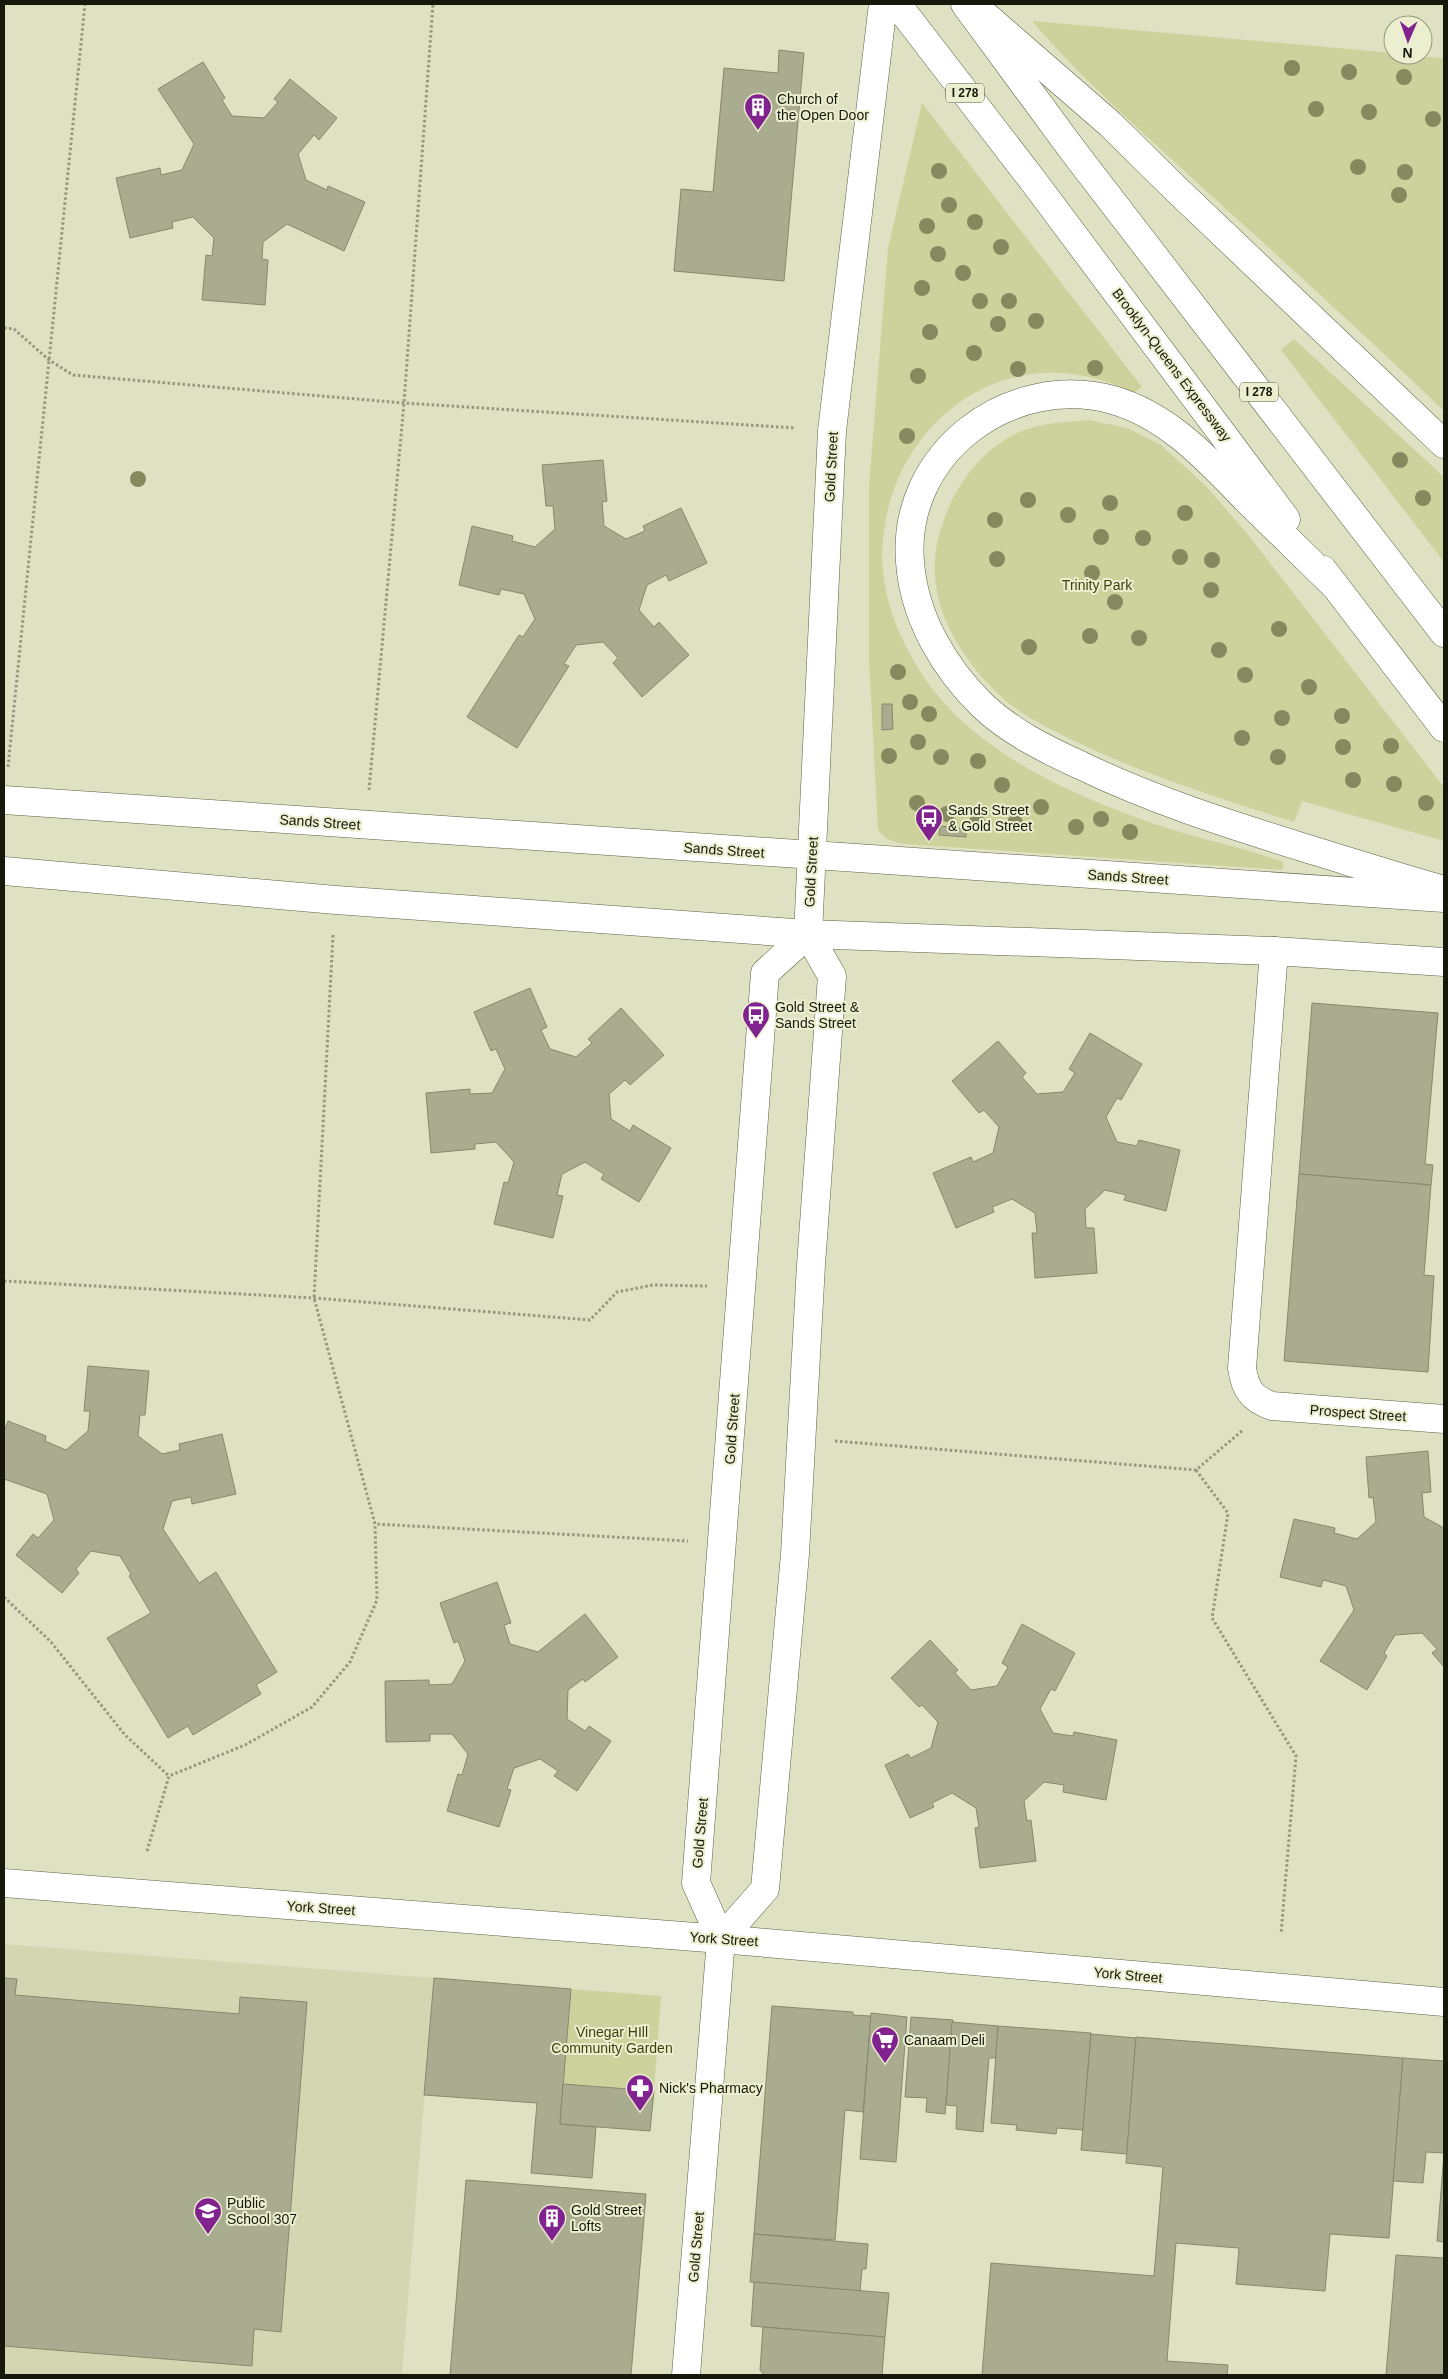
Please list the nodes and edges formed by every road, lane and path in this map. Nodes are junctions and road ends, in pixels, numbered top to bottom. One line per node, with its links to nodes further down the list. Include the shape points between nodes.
1 (85, 4): 8 (path)
2 (433, 4): 9 (path)
3 (883, 4): 10 (main road, Gold Street)
4 (897, 4): 12 (main road, Brooklyn-Queens Expressway / I 278, via 1212,417)
5 (965, 4): 13 (main road, I 278, via 1074,152)
6 (971, 4): 11 (main road, via 1110,124)
7 (4, 328): 8 (path, via 14,329)
8 (49, 360): 9 (path, via 73,375); 15 (path)
9 (404, 403): 10 (path); 16 (path)
10 (832, 430): 17 (main road, Gold Street)
11 (1444, 444)
12 (1334, 585): 14 (main road, Brooklyn-Queens Expressway / I 278); 19 (main road, via 1171,428 1142,411 1113,400 1086,395 1049,395 1015,403 986,416 963,434 928,478 918,500 911,531 914,590 938,649 984,707 1015,731 1103,776 1169,803)
13 (1444, 632)
14 (1444, 728)
15 (4, 800): 16 (main road, Sands Street)
16 (366, 825): 17 (main road, Sands Street)
17 (812, 856): 20 (main road, Sands Street); 22 (main road, Gold Street)
18 (4, 871): 21 (main road)
19 (1444, 890)
20 (1444, 898)
21 (336, 900): 22 (main road); 27 (path)
22 (808, 934): 23 (main road); 39 (main road, via 832,976 809,1294 795,1554 765,1889); 39 (main road, Gold Street, via 765,974 696,1883)
23 (1274, 951): 24 (main road); 28 (main road, via 1242,1368 1249,1392 1258,1401)
24 (1444, 962)
25 (4, 1282): 27 (path)
26 (712, 1286): 27 (path, via 653,1284 618,1292 590,1320)
27 (314, 1298): 32 (path)
28 (1272, 1406): 29 (main road, Prospect Street); 31 (path)
29 (1444, 1419)
30 (825, 1440): 31 (path)
31 (1196, 1470): 38 (path, via 1228,1513 1212,1618 1296,1756)
32 (375, 1524): 33 (path); 35 (path, via 377,1600 350,1662 312,1707 245,1745)
33 (693, 1542)
34 (4, 1597): 35 (path, via 51,1642 125,1735)
35 (169, 1776): 36 (path)
36 (147, 1851)
37 (4, 1883): 39 (main road, York Street)
38 (1281, 1934)
39 (721, 1939): 40 (main road, York Street); 41 (main road, Gold Street)
40 (1444, 2002)
41 (686, 2375)

